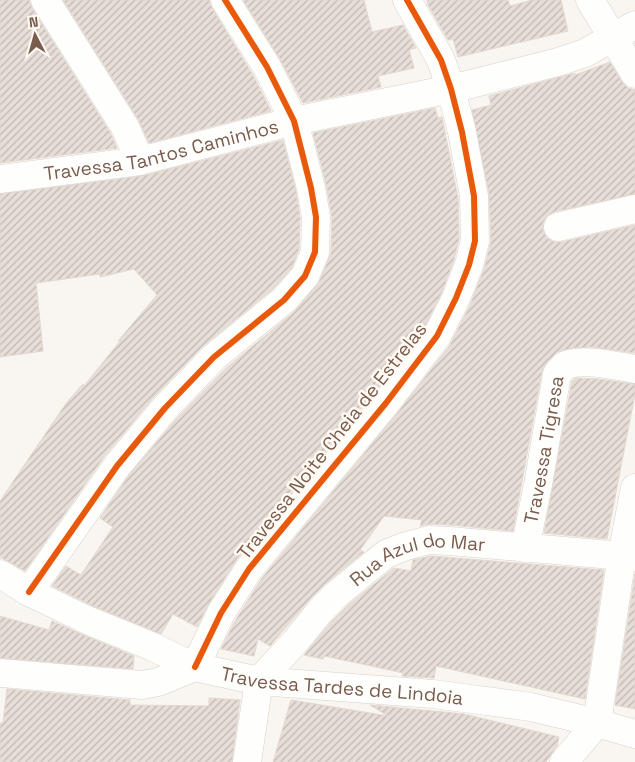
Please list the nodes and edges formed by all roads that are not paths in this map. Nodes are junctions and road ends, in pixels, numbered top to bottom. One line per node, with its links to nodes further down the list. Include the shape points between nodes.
1 (45, 0): 9 (street, via 125,127)
2 (225, 0): 8 (street, via 268,68)
3 (407, 0): 7 (street, Travessa Noite Cheia de Estrelas, via 441,60)
4 (590, 0): 5 (street)
5 (624, 32): 6 (street); 7 (street, Travessa Tantos Caminhos, via 585,53 558,62)
6 (635, 74)
7 (451, 89): 8 (street, Travessa Tantos Caminhos); 19 (street, Travessa Noite Cheia de Estrelas, via 462,132 476,225 469,264 456,298 437,336 386,403 249,569 221,613)
8 (294, 122): 9 (street, Travessa Tantos Caminhos); 18 (street, via 316,217 315,252 305,276 284,300 214,357 165,408 117,466)
9 (140, 160): 10 (street, Travessa Tantos Caminhos)
10 (0, 179)
11 (635, 209): 12 (street)
12 (558, 227)
13 (635, 369): 15 (street, Travessa Tigresa, via 578,362 564,366 557,374)
14 (635, 488): 16 (street)
15 (525, 548): 16 (street, Rua Azul do Mar); 21 (street, Rua Azul do Mar, via 429,540 386,554 320,610)
16 (629, 556): 22 (street)
17 (0, 574): 18 (street)
18 (29, 592): 19 (street)
19 (194, 667): 20 (street, Travessa Tardes de Lindoia, via 142,685); 21 (street, Travessa Tardes de Lindoia)
20 (0, 673)
21 (259, 681): 22 (street, Travessa Tardes de Lindoia, via 433,694 531,707); 24 (street)
22 (597, 723): 23 (street, Travessa Tardes de Lindoia); 25 (street)
23 (635, 734)
24 (246, 762)
25 (564, 762)

